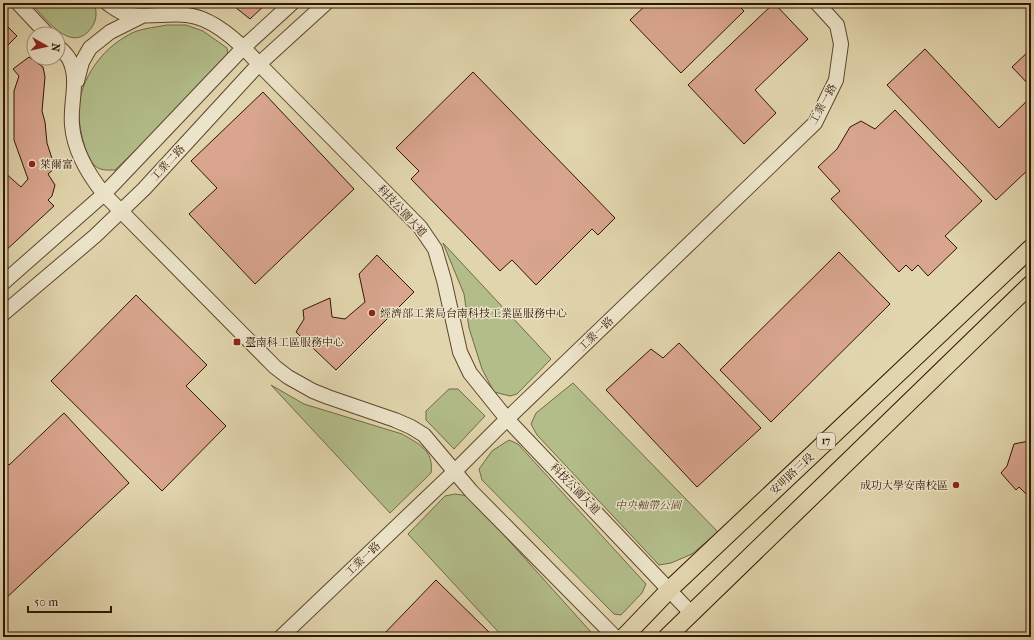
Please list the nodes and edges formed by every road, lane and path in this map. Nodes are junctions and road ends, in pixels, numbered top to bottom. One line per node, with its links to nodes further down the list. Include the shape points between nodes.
1 (18, 3): 7 (street)
2 (107, 3): 6 (street, 科技公園大道, via 124,13)
3 (292, 3): 8 (street)
4 (326, 3): 10 (street, 工業二路)
5 (817, 3): 18 (street, 工業一路, via 837,24 841,44 836,80 815,123)
6 (144, 15): 8 (street, 科技公園大道, via 189,15 207,21); 11 (street, 科技公園大道, via 110,32 90,48 82,62)
7 (40, 26)
8 (244, 47): 10 (street, 科技公園大道); 12 (street)
9 (66, 55): 11 (street, 科技公園大道, via 70,59 75,78)
10 (260, 64): 13 (street, 工業二路); 18 (street, 科技公園大道, via 420,227 435,249 460,352 470,373)
11 (72, 102): 12 (street, 科技公園大道, via 72,126 77,148 87,171)
12 (104, 194): 13 (street, 科技公園大道); 15 (street)
13 (121, 211): 17 (street, 工業二路); 19 (street, 科技公園大道, via 275,367 288,377 328,397 411,427 424,435)
14 (1031, 248): 20 (main road, 安明路三段 / 17)
15 (3, 283)
16 (1031, 284): 21 (main road)
17 (3, 314)
18 (507, 419): 19 (street, 工業一路); 20 (street, 科技公園大道)
19 (455, 472): 22 (street, 工業一路); 23 (street, 科技公園大道)
20 (670, 589): 21 (street, 科技公園大道); 24 (main road, 安明路三段 / 17)
21 (691, 612): 25 (main road)
22 (281, 637)
23 (615, 637)
24 (624, 637)
25 (667, 637)

